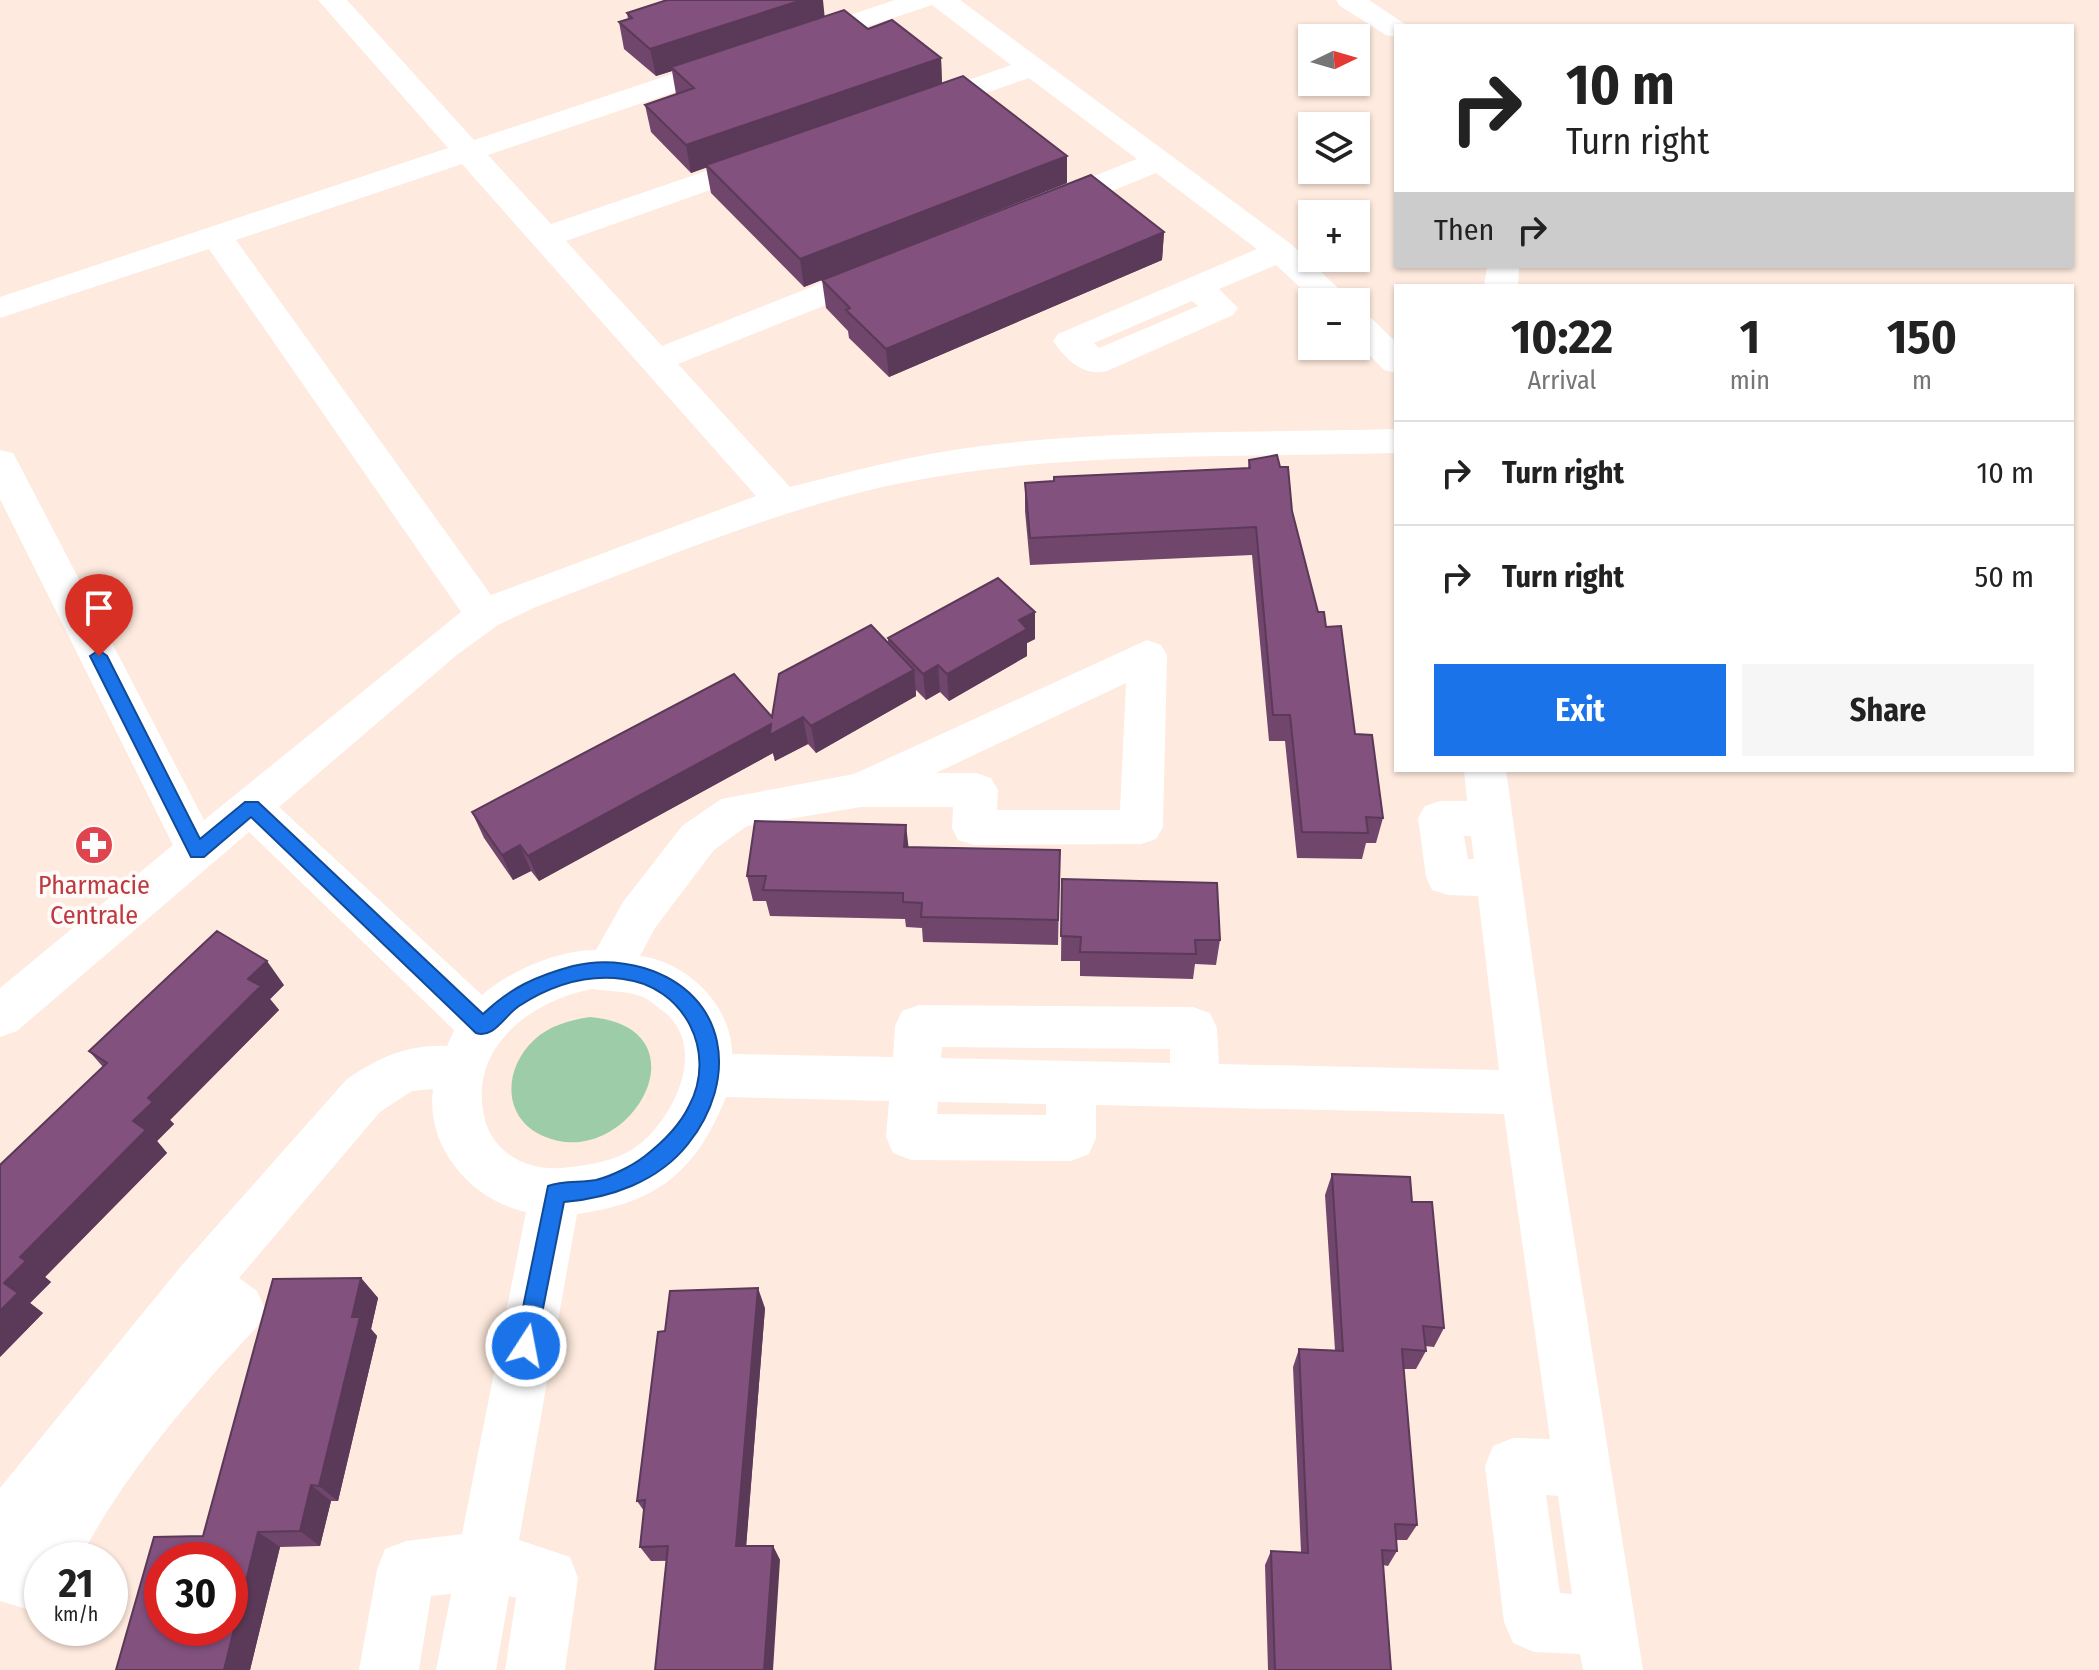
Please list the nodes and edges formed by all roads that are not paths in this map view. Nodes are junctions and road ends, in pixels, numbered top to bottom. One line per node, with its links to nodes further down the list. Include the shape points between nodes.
1 (332, 0): 7 (street)
2 (1355, 1): 4 (street)
3 (952, 10): 5 (street); 7 (street, via 710,70)
4 (1394, 28)
5 (1031, 66): 6 (street); 9 (street)
6 (900, 123)
7 (465, 152): 11 (street); 12 (street)
8 (790, 162): 12 (street, via 701,183)
9 (1163, 164): 10 (street, via 1073,195); 13 (street, via 1191,157 1240,191 1214,202)
10 (1023, 223)
11 (216, 235): 17 (street); 24 (street)
12 (543, 238): 20 (street)
13 (1268, 242): 15 (street); 16 (street)
14 (902, 272): 20 (street, via 818,296)
15 (1196, 287)
16 (1320, 288)
17 (0, 308)
18 (1370, 336): 19 (street)
19 (1394, 360)
20 (655, 361): 23 (street)
21 (1394, 441): 23 (street, via 1068,450 979,458 879,476)
22 (0, 462): 28 (street)
23 (782, 502): 24 (street)
24 (484, 615): 27 (street)
25 (861, 790): 25 (street, via 976,790 974,828 1141,827 1147,655); 29 (street, via 736,811 698,838 639,915)
26 (1488, 794): 35 (street)
27 (251, 807): 28 (street); 31 (street)
28 (198, 851): 30 (street)
29 (609, 969): 31 (street, via 574,972 540,983 508,1002); 32 (street, via 655,980 691,1006 705,1032)
30 (0, 1016)
31 (472, 1048): 36 (street, via 456,1085 457,1117 468,1146 504,1180); 37 (street, via 393,1073 363,1096)
32 (710, 1075): 33 (street); 36 (street, via 691,1125 666,1153 614,1184)
33 (916, 1080): 34 (street); 34 (street, via 919,1026 1193,1028)
34 (1195, 1086): 35 (street)
35 (1526, 1093): 43 (street, via 1583,1468 1513,1466 1534,1622)
36 (555, 1193): 40 (street)
37 (201, 1283): 38 (street); 39 (street, via 238,1309 127,1433)
38 (0, 1534)
39 (58, 1542)
40 (485, 1560): 44 (street, via 406,1570); 45 (street); 46 (street, via 549,1578)
41 (0, 1572): 42 (street)
42 (24, 1579)
43 (1610, 1648)
44 (389, 1670)
45 (466, 1670)
46 (535, 1670)

